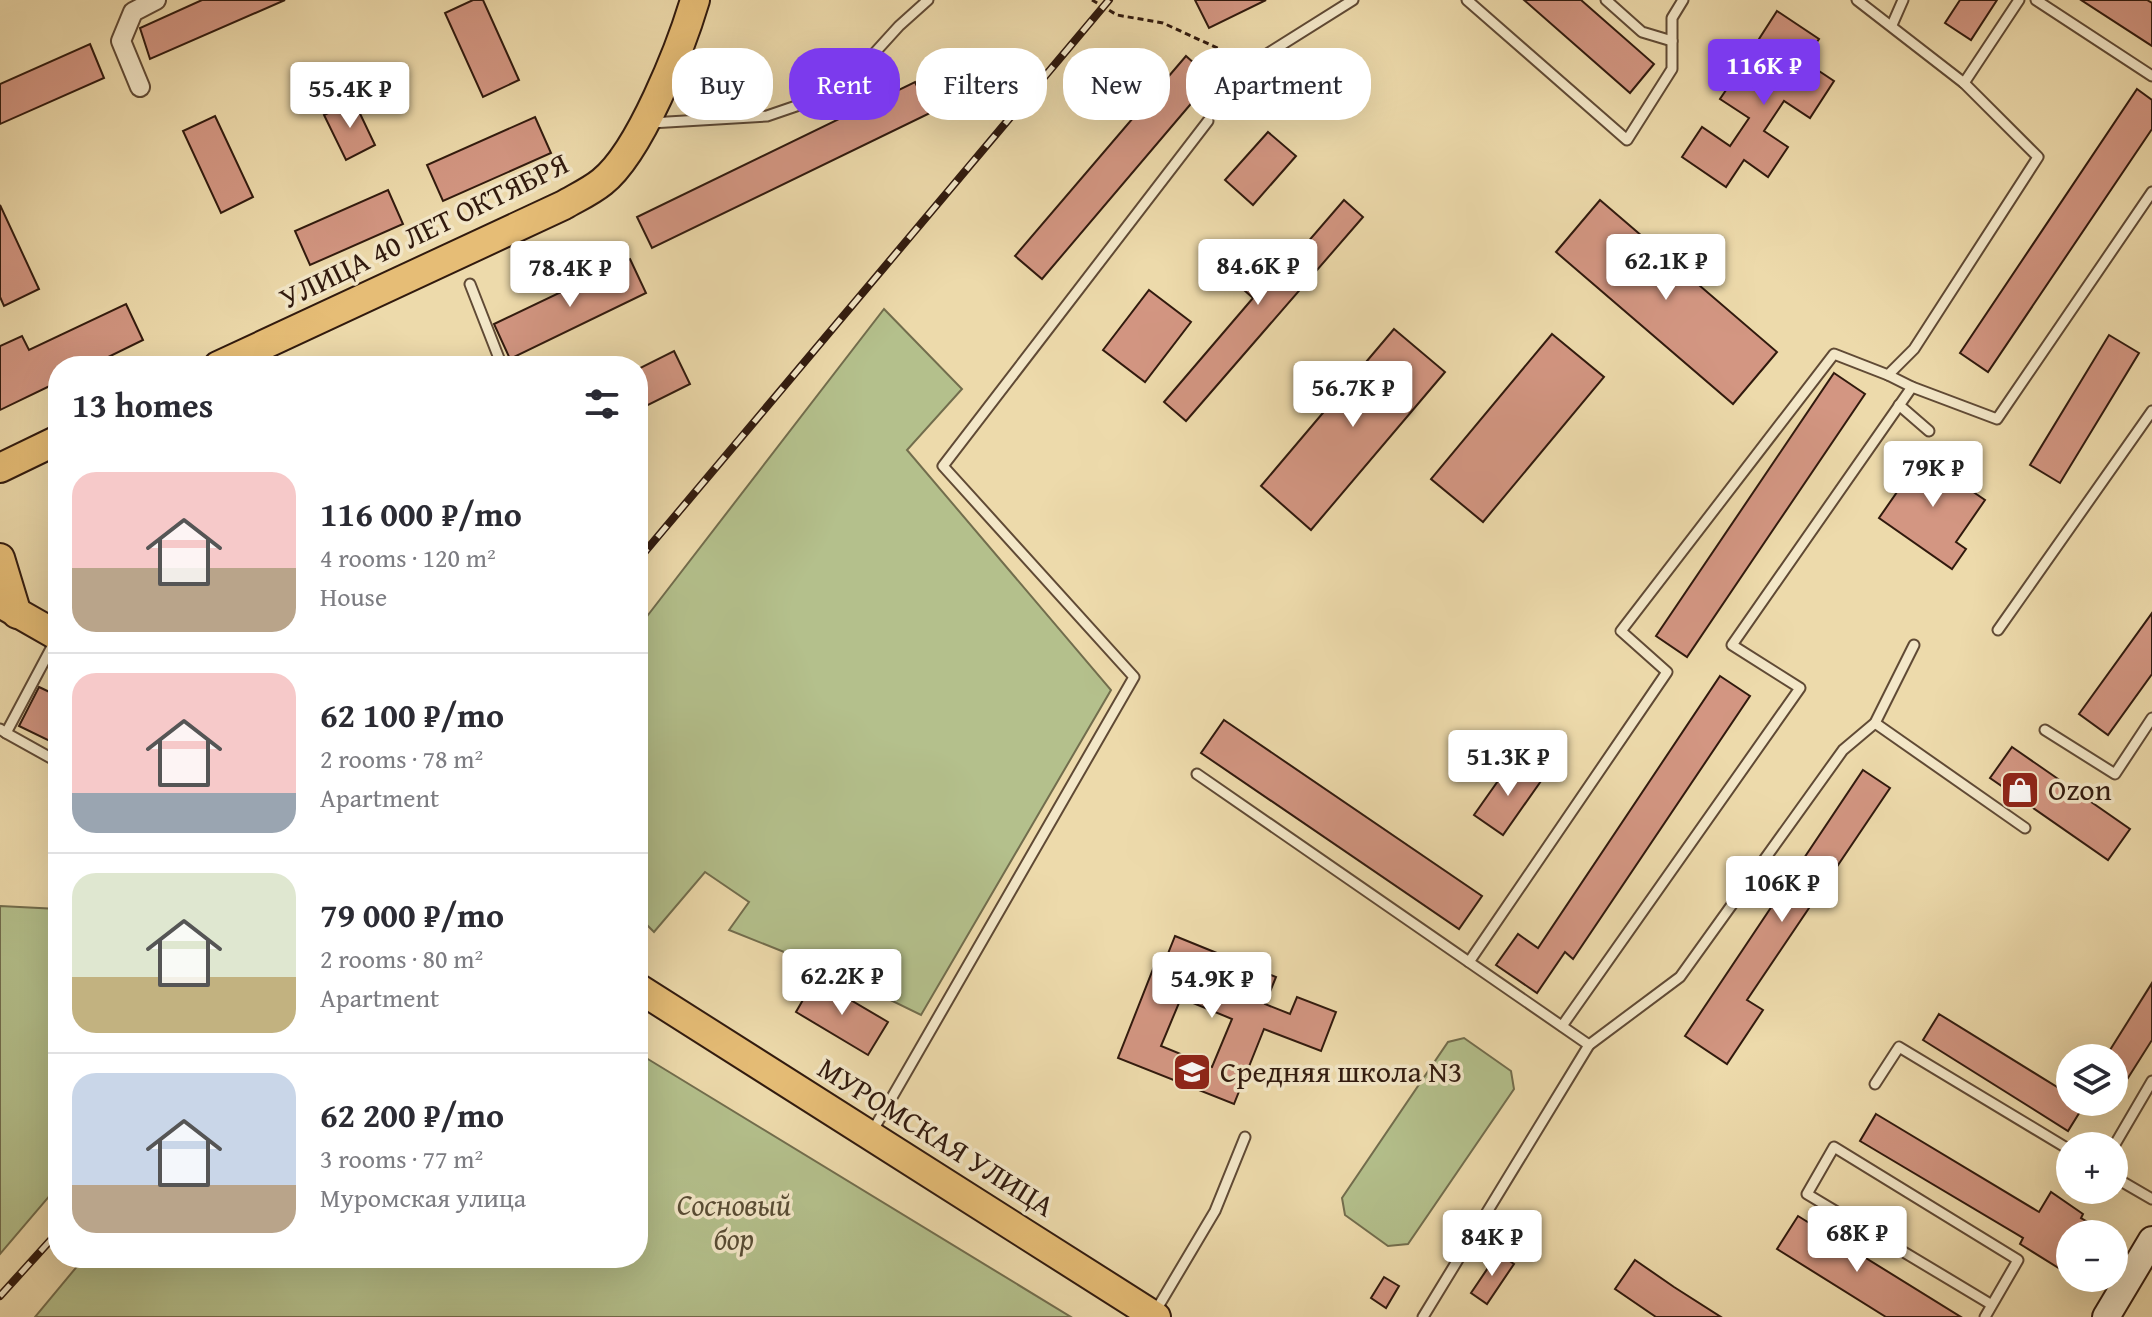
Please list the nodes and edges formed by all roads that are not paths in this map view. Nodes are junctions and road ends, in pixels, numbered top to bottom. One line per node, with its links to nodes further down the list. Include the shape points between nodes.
1 (156, 0): 17 (street, via 133,12 121,41)
2 (695, 0): 19 (main road, УЛИЦА 40 ЛЕТ ОКТЯБРЯ)
3 (928, 0): 19 (lane, via 840,91 767,116)
4 (1353, 0): 14 (lane)
5 (1467, 0): 13 (lane, via 1627,140 1672,69)
6 (1606, 0): 13 (lane, via 1642,32)
7 (1683, 0): 13 (lane, via 1672,18)
8 (1857, 0): 12 (lane)
9 (1903, 0): 12 (lane)
10 (2019, 0): 16 (lane)
11 (2036, 0): 15 (lane)
12 (1892, 25): 16 (lane)
13 (1672, 41)
14 (1276, 48)
15 (2152, 76)
16 (1964, 83): 24 (lane, via 2038,157 1914,349)
17 (140, 87)
18 (1208, 121): 52 (lane, via 943,466 1134,677)
19 (643, 123): 22 (main road, УЛИЦА 40 ЛЕТ ОКТЯБРЯ, via 603,181 564,205)
20 (2152, 192): 25 (lane, via 1997,419)
21 (470, 284): 23 (lane)
22 (239, 356)
23 (498, 356)
24 (1888, 375): 25 (lane); 45 (lane, via 1834,354 1621,631 1667,672)
25 (1912, 387): 26 (lane)
26 (1899, 405): 28 (lane); 47 (lane, via 1732,645 1800,688)
27 (2152, 411): 35 (lane)
28 (1929, 431)
29 (48, 445): 30 (main road)
30 (10, 463): 31 (main road)
31 (0, 491)
32 (0, 558): 33 (main road)
33 (9, 609): 34 (main road)
34 (48, 630)
35 (1998, 630)
36 (1914, 645): 39 (lane)
37 (48, 653): 41 (lane)
38 (2152, 718): 40 (lane, via 2115,774)
39 (1875, 723): 44 (lane); 48 (lane, via 1843,750 1680,977)
40 (2045, 730)
41 (3, 731): 42 (lane)
42 (48, 756)
43 (1197, 774): 45 (lane)
44 (2025, 828)
45 (1469, 962): 47 (lane)
46 (648, 994): 52 (main road, МУРОМСКАЯ УЛИЦА)
47 (1562, 1026): 48 (lane)
48 (1589, 1045): 60 (lane)
49 (2152, 1081): 51 (lane)
50 (1875, 1084): 54 (lane, via 1899,1047)
51 (2122, 1132)
52 (870, 1135): 59 (main road, МУРОМСКАЯ УЛИЦА)
53 (1245, 1137): 59 (lane, via 1215,1211)
54 (2056, 1142)
55 (2128, 1185): 56 (lane)
56 (2152, 1199)
57 (2152, 1240): 62 (street)
58 (1992, 1305): 58 (lane, via 2018,1260 1834,1147 1807,1194); 61 (lane)
59 (1155, 1316)
60 (1423, 1317)
61 (1985, 1317)
62 (2106, 1317)

